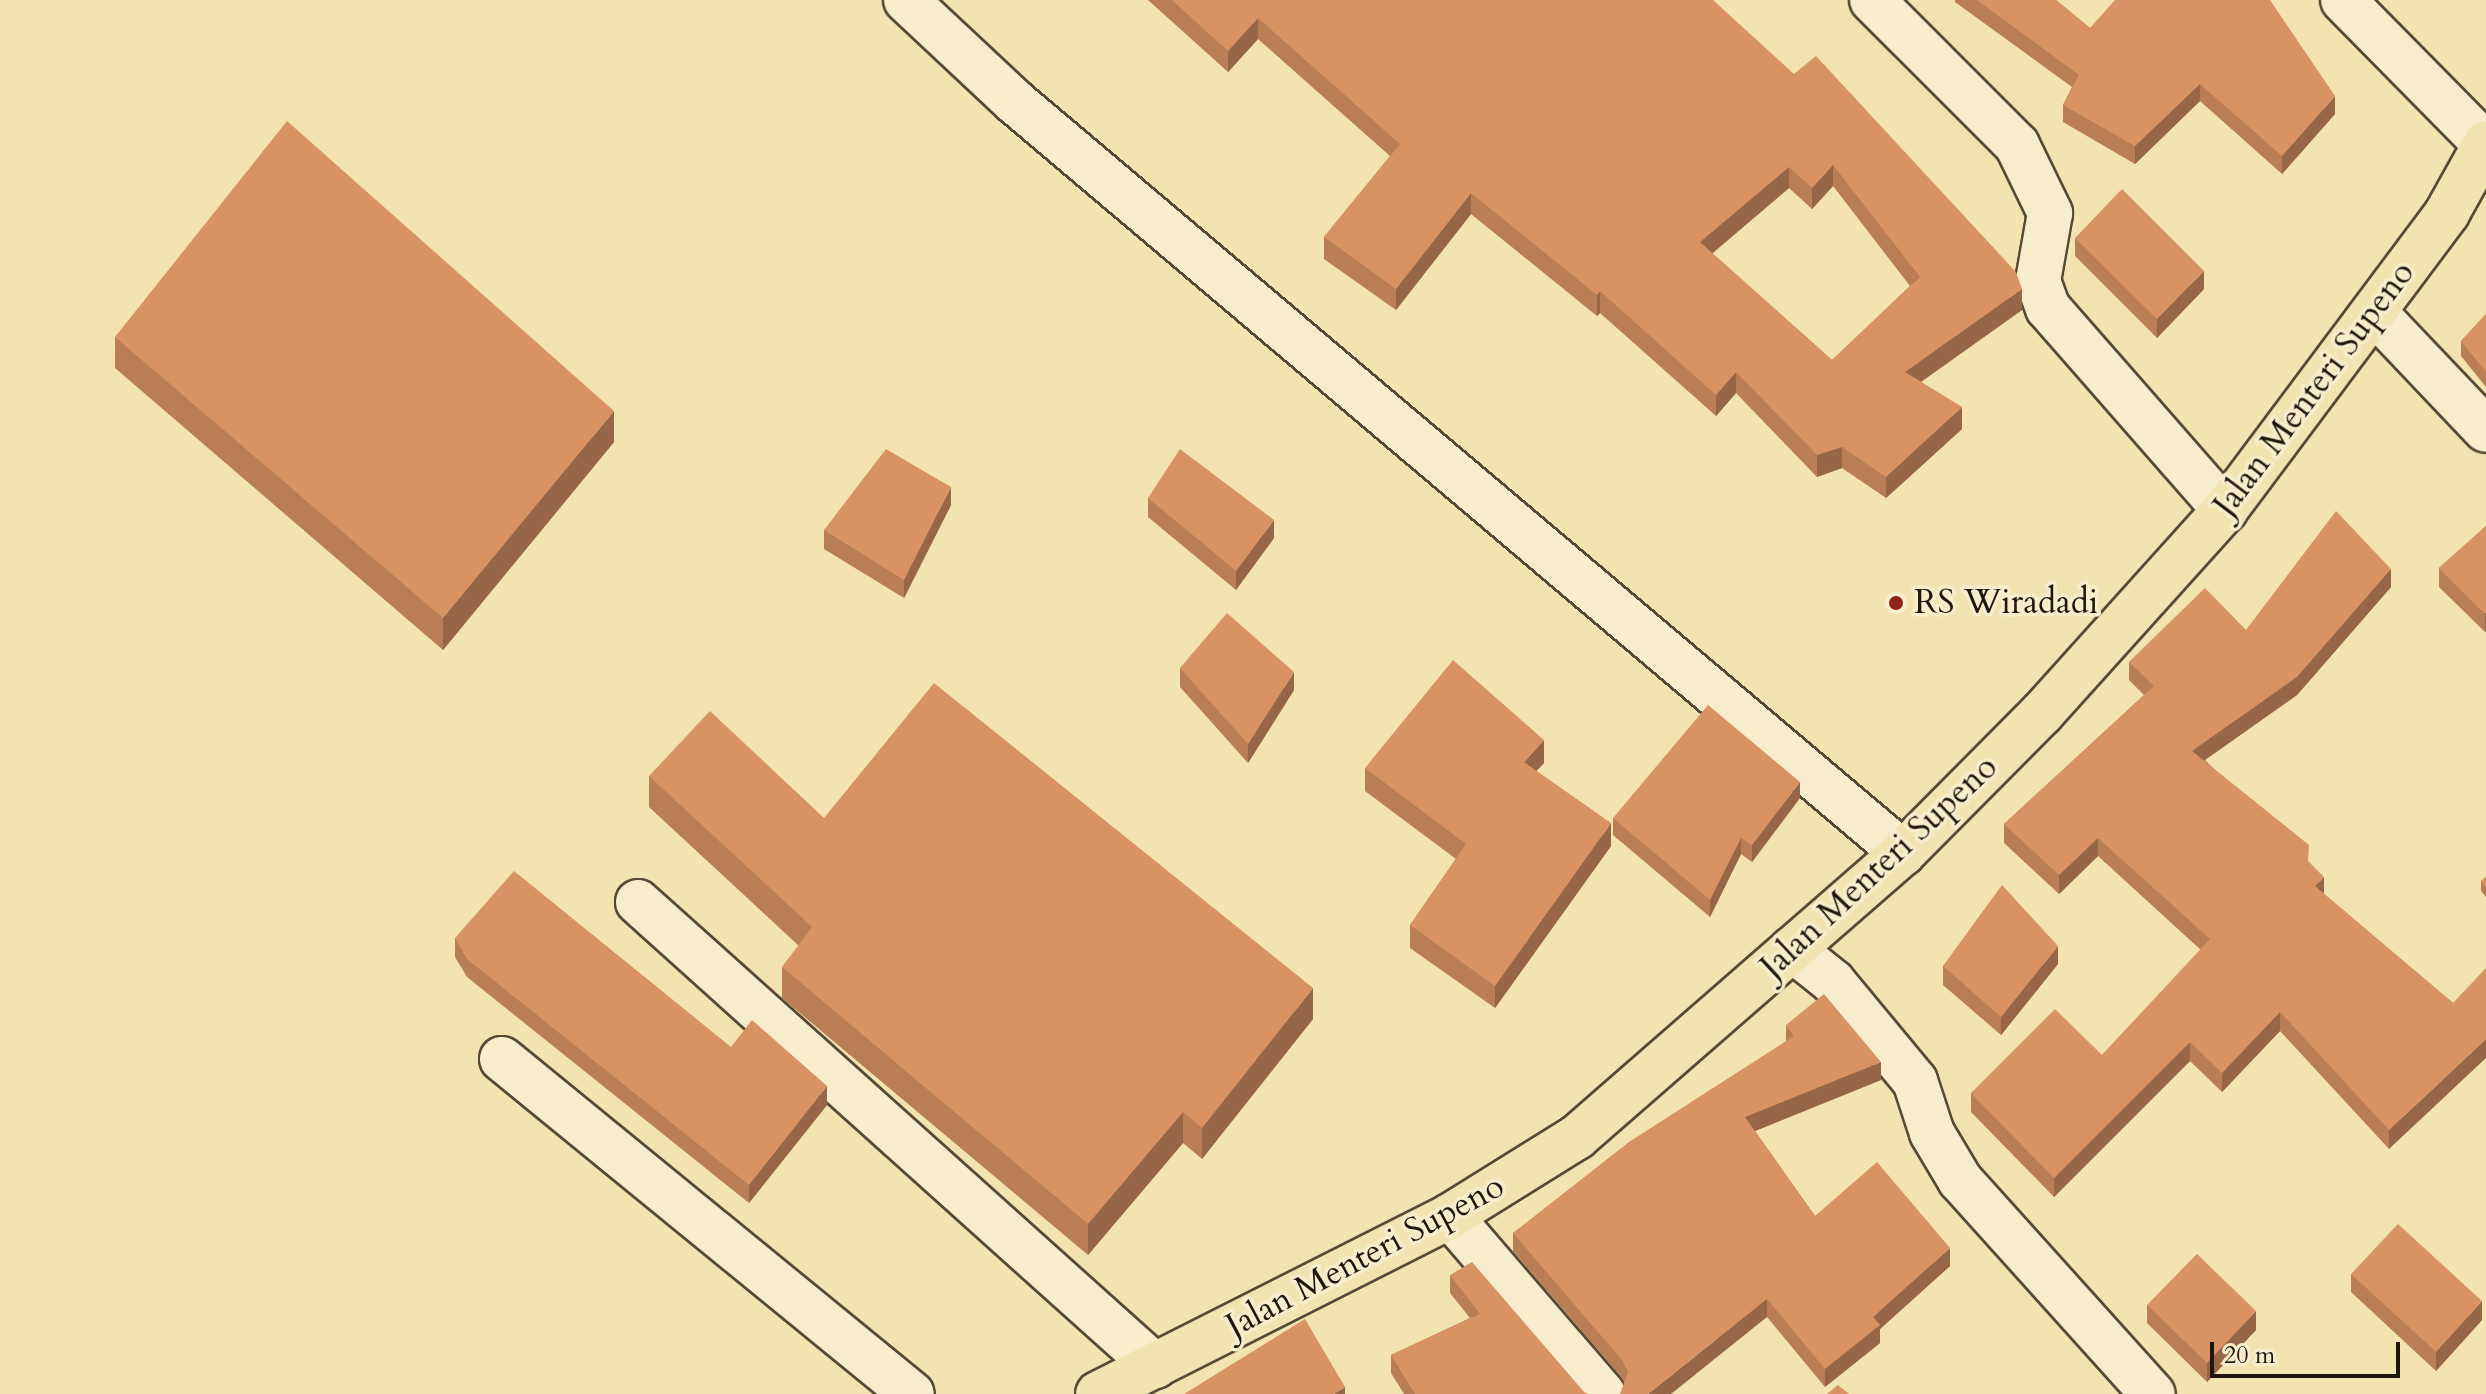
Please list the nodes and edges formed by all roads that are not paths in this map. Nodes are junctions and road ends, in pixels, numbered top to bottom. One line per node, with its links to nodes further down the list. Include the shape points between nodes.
1 (906, 0): 8 (street, via 1015,102)
2 (1872, 0): 7 (street, via 2017,145 2050,213 2038,281 2048,308)
3 (2343, 0): 4 (street)
4 (2486, 144): 5 (main road, Jalan Menteri Supeno, via 2447,213)
5 (2375, 313): 6 (street); 7 (main road, Jalan Menteri Supeno)
6 (2486, 430)
7 (2225, 510): 8 (main road, Jalan Menteri Supeno, via 2042,713)
8 (1903, 853): 10 (main road, Jalan Menteri Supeno)
9 (638, 902): 13 (street)
10 (1792, 949): 12 (main road, Jalan Menteri Supeno, via 1577,1137); 17 (street, via 1833,982 1915,1081 1932,1133 1960,1180)
11 (502, 1059): 14 (street)
12 (1450, 1216): 13 (main road, Jalan Menteri Supeno); 16 (street)
13 (1155, 1366): 15 (main road, Jalan Menteri Supeno)
14 (912, 1394)
15 (1098, 1394)
16 (1603, 1394)
17 (2153, 1394)

